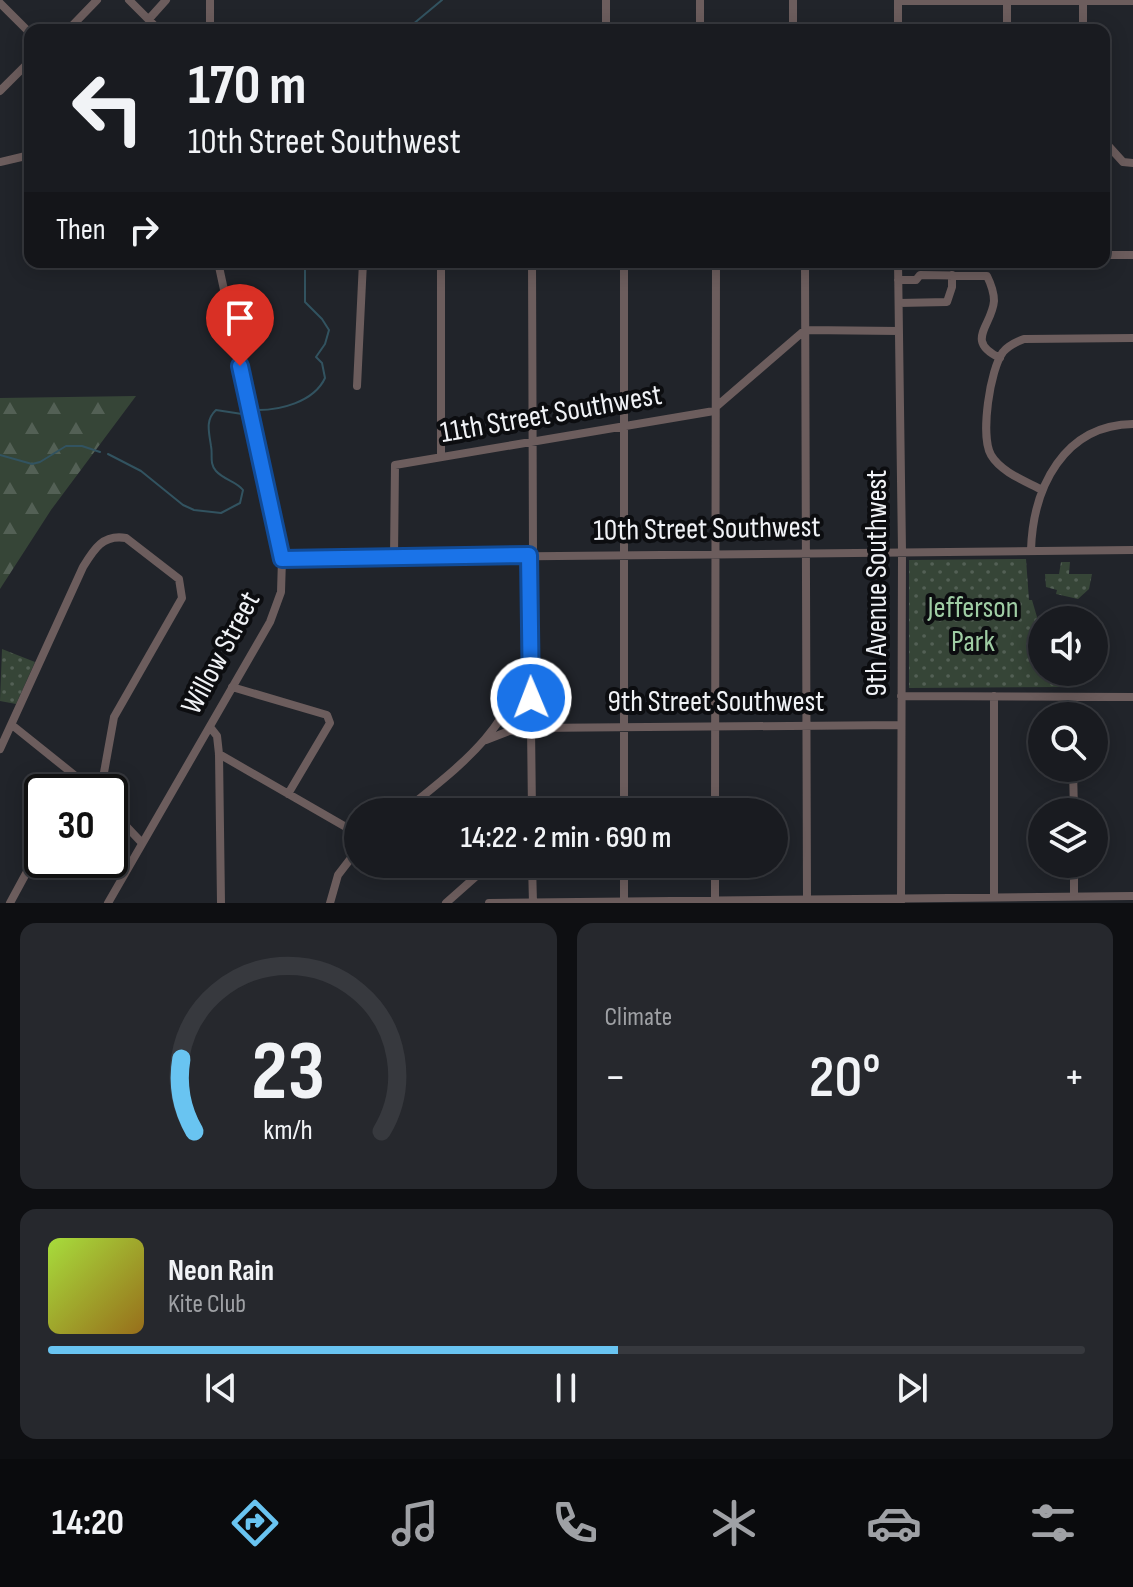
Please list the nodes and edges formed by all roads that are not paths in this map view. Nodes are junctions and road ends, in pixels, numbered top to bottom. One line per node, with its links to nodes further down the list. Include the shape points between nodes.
1 (97, 0): 14 (street)
2 (129, 0): 13 (street)
3 (166, 0): 13 (street)
4 (210, 0): 16 (street)
5 (606, 0): 17 (street)
6 (700, 0): 18 (street)
7 (793, 0): 19 (street)
8 (898, 0): 10 (street); 20 (street)
9 (1133, 1): 11 (street)
10 (1007, 2): 11 (street); 21 (street)
11 (1083, 2): 22 (street)
12 (0, 3): 23 (street)
13 (149, 19): 15 (street)
14 (74, 24)
15 (154, 24)
16 (210, 24)
17 (606, 24)
18 (700, 24)
19 (793, 24)
20 (898, 24)
21 (1007, 24)
22 (1083, 24)
23 (24, 27)
24 (24, 67): 25 (street)
25 (0, 91)
26 (1110, 148): 29 (street, via 1123,162)
27 (24, 156): 28 (street)
28 (0, 162)
29 (1133, 163)
30 (1110, 255): 31 (street)
31 (1133, 255)
32 (219, 268): 62 (street, Willow Street)
33 (363, 268): 47 (street)
34 (441, 268): 52 (street)
35 (532, 268): 51 (street)
36 (624, 268): 50 (street)
37 (716, 268): 48 (street)
38 (805, 268): 43 (street)
39 (898, 268): 41 (street, 9th Avenue Southwest)
40 (952, 275): 41 (street); 42 (street, via 947,302); 46 (street, via 989,279 994,302 982,343)
41 (898, 280): 42 (street, 9th Avenue Southwest)
42 (899, 303): 44 (street, 9th Avenue Southwest)
43 (805, 330): 44 (street); 48 (street); 57 (street)
44 (899, 331): 56 (street, 9th Avenue Southwest)
45 (1133, 338): 46 (street, via 1024,339)
46 (1000, 358): 53 (street, via 985,431 988,448 1004,468)
47 (357, 386)
48 (716, 408): 50 (street, 11th Street Southwest); 58 (street)
49 (1133, 424): 53 (street, via 1100,428 1076,442)
50 (624, 426): 51 (street, 11th Street Southwest); 59 (street)
51 (532, 442): 52 (street, 11th Street Southwest); 60 (street)
52 (441, 457): 61 (street, 11th Street Southwest, via 395,465)
53 (1042, 490): 54 (street)
54 (1031, 550): 55 (street, 10th Street Southwest); 56 (street, 10th Street Southwest)
55 (1133, 550)
56 (902, 551): 57 (street, 10th Street Southwest); 65 (street, 9th Avenue Southwest)
57 (805, 552): 58 (street, 10th Street Southwest); 73 (street)
58 (714, 553): 59 (street, 10th Street Southwest); 72 (street)
59 (624, 554): 60 (street, 10th Street Southwest); 75 (street)
60 (531, 555): 61 (street, 10th Street Southwest); 63 (street)
61 (394, 557): 62 (street, 10th Street Southwest)
62 (282, 559): 64 (street, Willow Street, via 276,608)
63 (530, 637): 76 (street); 77 (street, via 516,693)
64 (232, 687): 74 (street, Willow Street); 82 (street, via 329,718)
65 (901, 696): 66 (street); 71 (street, 9th Avenue Southwest)
66 (994, 696): 67 (street); 97 (street)
67 (1073, 697): 68 (street); 69 (street)
68 (1133, 697)
69 (1073, 702)
70 (12, 725): 78 (street); 80 (street); 81 (street, via 77,578 104,541 126,538 175,574 183,591 114,717)
71 (901, 725): 73 (street, 9th Street Southwest); 101 (street, 9th Avenue Southwest)
72 (714, 726): 73 (street, 9th Street Southwest); 75 (street, 9th Street Southwest); 86 (street)
73 (806, 726): 103 (street)
74 (210, 727): 79 (street); 89 (street, Willow Street)
75 (624, 727): 76 (street, 9th Street Southwest); 85 (street)
76 (531, 728): 77 (street, 9th Street Southwest); 84 (street)
77 (486, 740): 83 (street)
78 (0, 749)
79 (219, 754): 82 (street); 107 (street)
80 (73, 774)
81 (104, 774)
82 (288, 794): 87 (street)
83 (420, 798)
84 (532, 798)
85 (624, 798)
86 (715, 798)
87 (344, 826)
88 (128, 828): 89 (street)
89 (142, 843): 106 (street, Willow Street)
90 (344, 867): 108 (street)
91 (24, 877): 105 (street)
92 (474, 878): 109 (street)
93 (532, 878): 104 (street)
94 (624, 878): 102 (street)
95 (715, 878): 100 (street)
96 (1074, 878): 98 (street)
97 (994, 896): 98 (street); 101 (street)
98 (1074, 896): 99 (street)
99 (1133, 896)
100 (715, 900): 102 (street); 103 (street)
101 (901, 900): 103 (street)
102 (624, 901): 104 (street)
103 (806, 901)
104 (533, 902): 110 (street)
105 (10, 903)
106 (108, 903)
107 (221, 903)
108 (330, 903)
109 (446, 903)
110 (489, 903)

